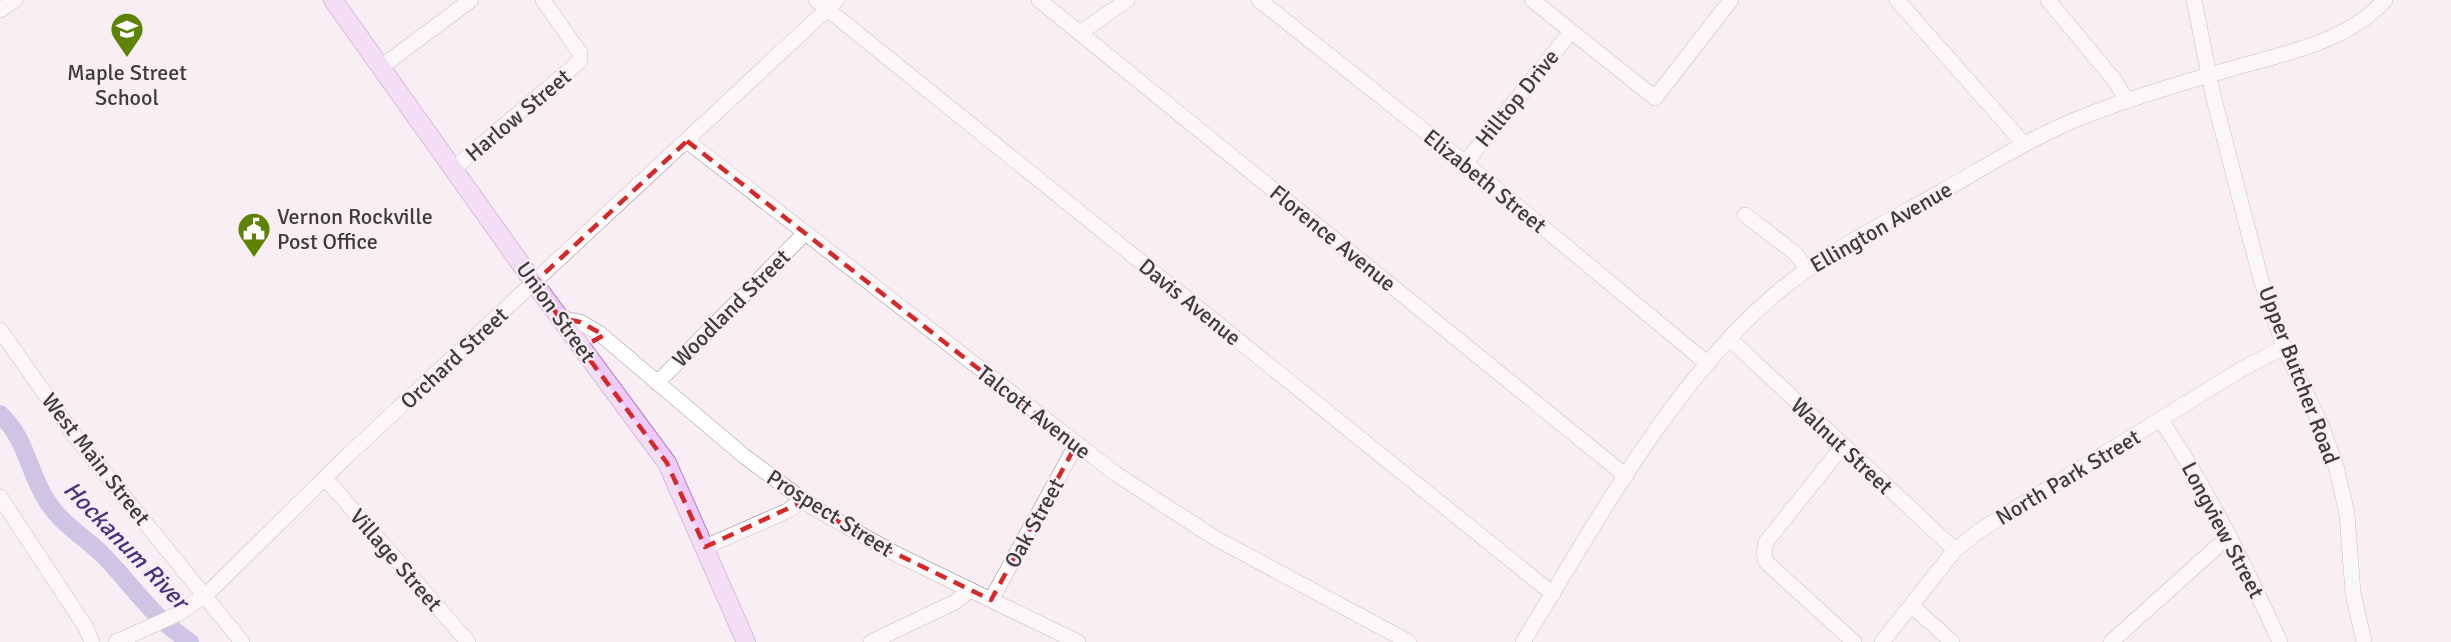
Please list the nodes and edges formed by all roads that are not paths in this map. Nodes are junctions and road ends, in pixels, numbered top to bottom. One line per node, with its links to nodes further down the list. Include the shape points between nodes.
1 (15, 0): 15 (street)
2 (333, 0): 18 (main road, Union Street)
3 (471, 0): 18 (street)
4 (543, 0): 24 (street, Harlow Street, via 581,59)
5 (1040, 0): 16 (street, Florence Avenue)
6 (1127, 0): 16 (street)
7 (1259, 0): 23 (street, Elizabeth Street)
8 (1532, 0): 17 (street, Hilltop Drive)
9 (1731, 0): 17 (street, Hilltop Drive, via 1655,98)
10 (1897, 0): 22 (street)
11 (2048, 0): 20 (street)
12 (2194, 0): 19 (street, Upper Butcher Road)
13 (2385, 0): 19 (street, Ellington Avenue, via 2366,19 2328,38)
14 (827, 3): 21 (street, Orchard Street); 48 (street, Davis Avenue)
15 (0, 10)
16 (1080, 33): 40 (street, Florence Avenue)
17 (1570, 33): 23 (street, Hilltop Drive)
18 (381, 67): 24 (main road, Union Street)
19 (2209, 75): 20 (street, Ellington Avenue); 33 (street, Upper Butcher Road, via 2241,205)
20 (2127, 101): 22 (street, Ellington Avenue)
21 (687, 141): 26 (street, Talcott Avenue); 28 (street, Orchard Street)
22 (2024, 144): 27 (street, Ellington Avenue)
23 (1465, 163): 35 (street, Elizabeth Street)
24 (453, 169): 28 (main road, Union Street)
25 (1745, 215): 27 (street, via 1795,253)
26 (805, 233): 36 (street, Woodland Street); 38 (street, Talcott Avenue)
27 (1808, 270): 31 (street, Ellington Avenue, via 1773,296)
28 (534, 283): 29 (main road, Union Street); 41 (street, Orchard Street)
29 (560, 318): 32 (street, Prospect Street, via 583,323); 34 (main road, Union Street)
30 (0, 330): 49 (street, West Main Street, via 74,435)
31 (1731, 340): 35 (street, Ellington Avenue); 39 (street, Walnut Street)
32 (609, 344): 34 (street); 36 (street, Prospect Street)
33 (2284, 347): 37 (street, North Park Street); 66 (street, Upper Butcher Road, via 2336,466 2347,514 2353,593)
34 (581, 348): 45 (main road, Union Street, via 667,463)
35 (1708, 364): 40 (street, Ellington Avenue)
36 (657, 383): 43 (street, Prospect Street)
37 (2161, 420): 44 (street, Longview Street); 46 (street, North Park Street, via 1979,531)
38 (1076, 446): 50 (street, Oak Street); 59 (street, Talcott Avenue, via 1215,538)
39 (1842, 447): 46 (street, Walnut Street); 61 (street, via 1766,542 1764,552 1766,562)
40 (1626, 476): 48 (street, Ellington Avenue)
41 (325, 478): 49 (street, Orchard Street); 55 (street, Village Street)
42 (0, 496): 52 (street)
43 (803, 501): 45 (street); 47 (street, Prospect Street, via 869,540)
44 (2229, 536): 64 (street); 65 (street, Longview Street)
45 (705, 547): 56 (main road, Union Street)
46 (1955, 550): 51 (street, North Park Street)
47 (970, 590): 50 (street, Prospect Street); 57 (street, via 955,602)
48 (1553, 594): 60 (street, Ellington Avenue)
49 (205, 596): 53 (street, Orchard Street, via 178,614); 54 (street, West Main Street)
50 (991, 600): 58 (street, Prospect Street)
51 (1911, 605): 62 (street, North Park Street); 63 (street)
52 (92, 642)
53 (116, 642)
54 (242, 642)
55 (468, 642)
56 (746, 642)
57 (871, 642)
58 (1078, 642)
59 (1409, 642)
60 (1523, 642)
61 (1854, 642)
62 (1882, 642)
63 (1952, 642)
64 (2111, 642)
65 (2280, 642)
66 (2364, 642)

